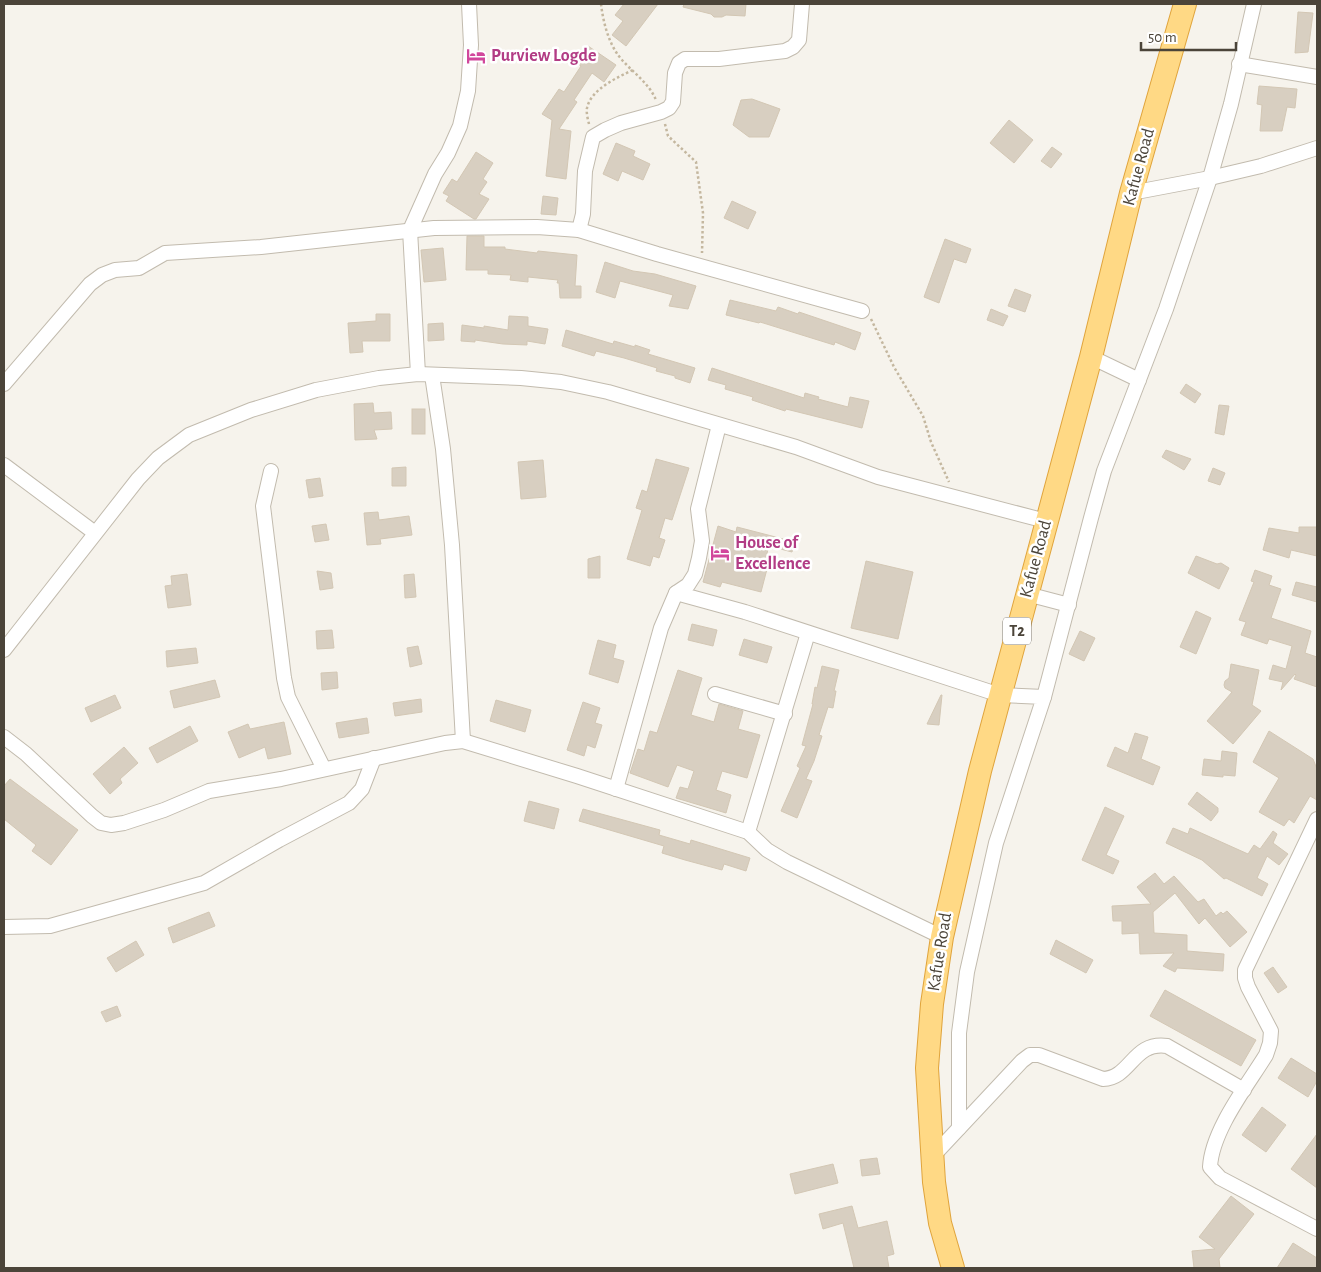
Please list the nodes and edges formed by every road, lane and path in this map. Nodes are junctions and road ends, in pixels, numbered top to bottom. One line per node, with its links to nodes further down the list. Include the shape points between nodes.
1 (469, 4): 14 (street, via 468,90 460,126)
2 (601, 4): 7 (path, via 602,16 618,56)
3 (802, 4): 9 (street, via 799,40 793,47 785,51 719,59 685,59 679,63 675,73 672,105)
4 (1184, 4): 13 (highway, Kafue Road / T2)
5 (1254, 4): 6 (street)
6 (1239, 64): 8 (street); 12 (street)
7 (634, 70): 9 (path, via 655,97); 10 (path, via 613,79 596,92 587,108)
8 (1317, 77)
9 (661, 112): 10 (street, via 621,123); 16 (path, via 668,136 696,162 703,213)
10 (593, 138): 15 (street, via 585,171)
11 (1317, 148): 12 (street)
12 (1210, 178): 13 (street); 21 (street)
13 (1131, 193): 18 (highway, Kafue Road / T2)
14 (410, 230): 15 (street, via 537,227); 19 (street); 20 (street, via 261,247 165,253 139,268 115,270 90,284)
15 (579, 230): 16 (street)
16 (702, 267): 17 (street)
17 (862, 311): 25 (path, via 873,322 894,367 923,416)
18 (1092, 357): 21 (street); 26 (highway, Kafue Road / T2)
19 (425, 375): 22 (street, via 521,378 584,385); 27 (street, via 379,378 316,390 251,410 189,435 158,458); 38 (street, via 443,449)
20 (5, 379)
21 (1139, 380): 30 (street, via 1104,471)
22 (719, 425): 25 (street, via 796,447 878,477); 28 (street, via 698,509 702,541 700,558 688,585)
23 (4, 464): 27 (street)
24 (271, 471): 40 (street, via 263,506 284,678 288,697)
25 (952, 497): 26 (street)
26 (1046, 521): 29 (highway, Kafue Road / T2)
27 (95, 533): 32 (street)
28 (676, 593): 31 (street); 41 (street, via 661,628)
29 (1026, 594): 30 (street); 34 (highway, Kafue Road / T2)
30 (1069, 605): 35 (street)
31 (808, 633): 34 (street); 36 (street)
32 (4, 650)
33 (715, 694): 36 (street)
34 (1000, 695): 35 (street); 45 (highway, Kafue Road / T2)
35 (1044, 697): 47 (street, via 996,843 966,972 959,1033)
36 (785, 714): 43 (street)
37 (4, 737): 40 (street, via 92,816 101,823 112,825 145,817 208,791)
38 (463, 741): 39 (street); 41 (street)
39 (374, 758): 40 (street); 44 (street, via 362,790 349,803 204,883 50,926)
40 (324, 769)
41 (616, 789): 43 (street)
42 (1317, 819): 46 (street, via 1245,970 1248,987 1271,1031 1266,1054)
43 (748, 832): 45 (street, via 767,850 787,862)
44 (4, 927)
45 (942, 937): 48 (highway, Kafue Road / T2, via 927,1047)
46 (1244, 1090): 47 (street, via 1167,1046 1146,1048 1111,1078 1103,1079 1039,1055 1030,1055); 49 (street, via 1218,1133 1210,1152 1210,1167 1220,1178)
47 (958, 1128): 48 (street)
48 (932, 1157): 50 (highway, Kafue Road / T2, via 940,1223)
49 (1317, 1229)
50 (953, 1268)

